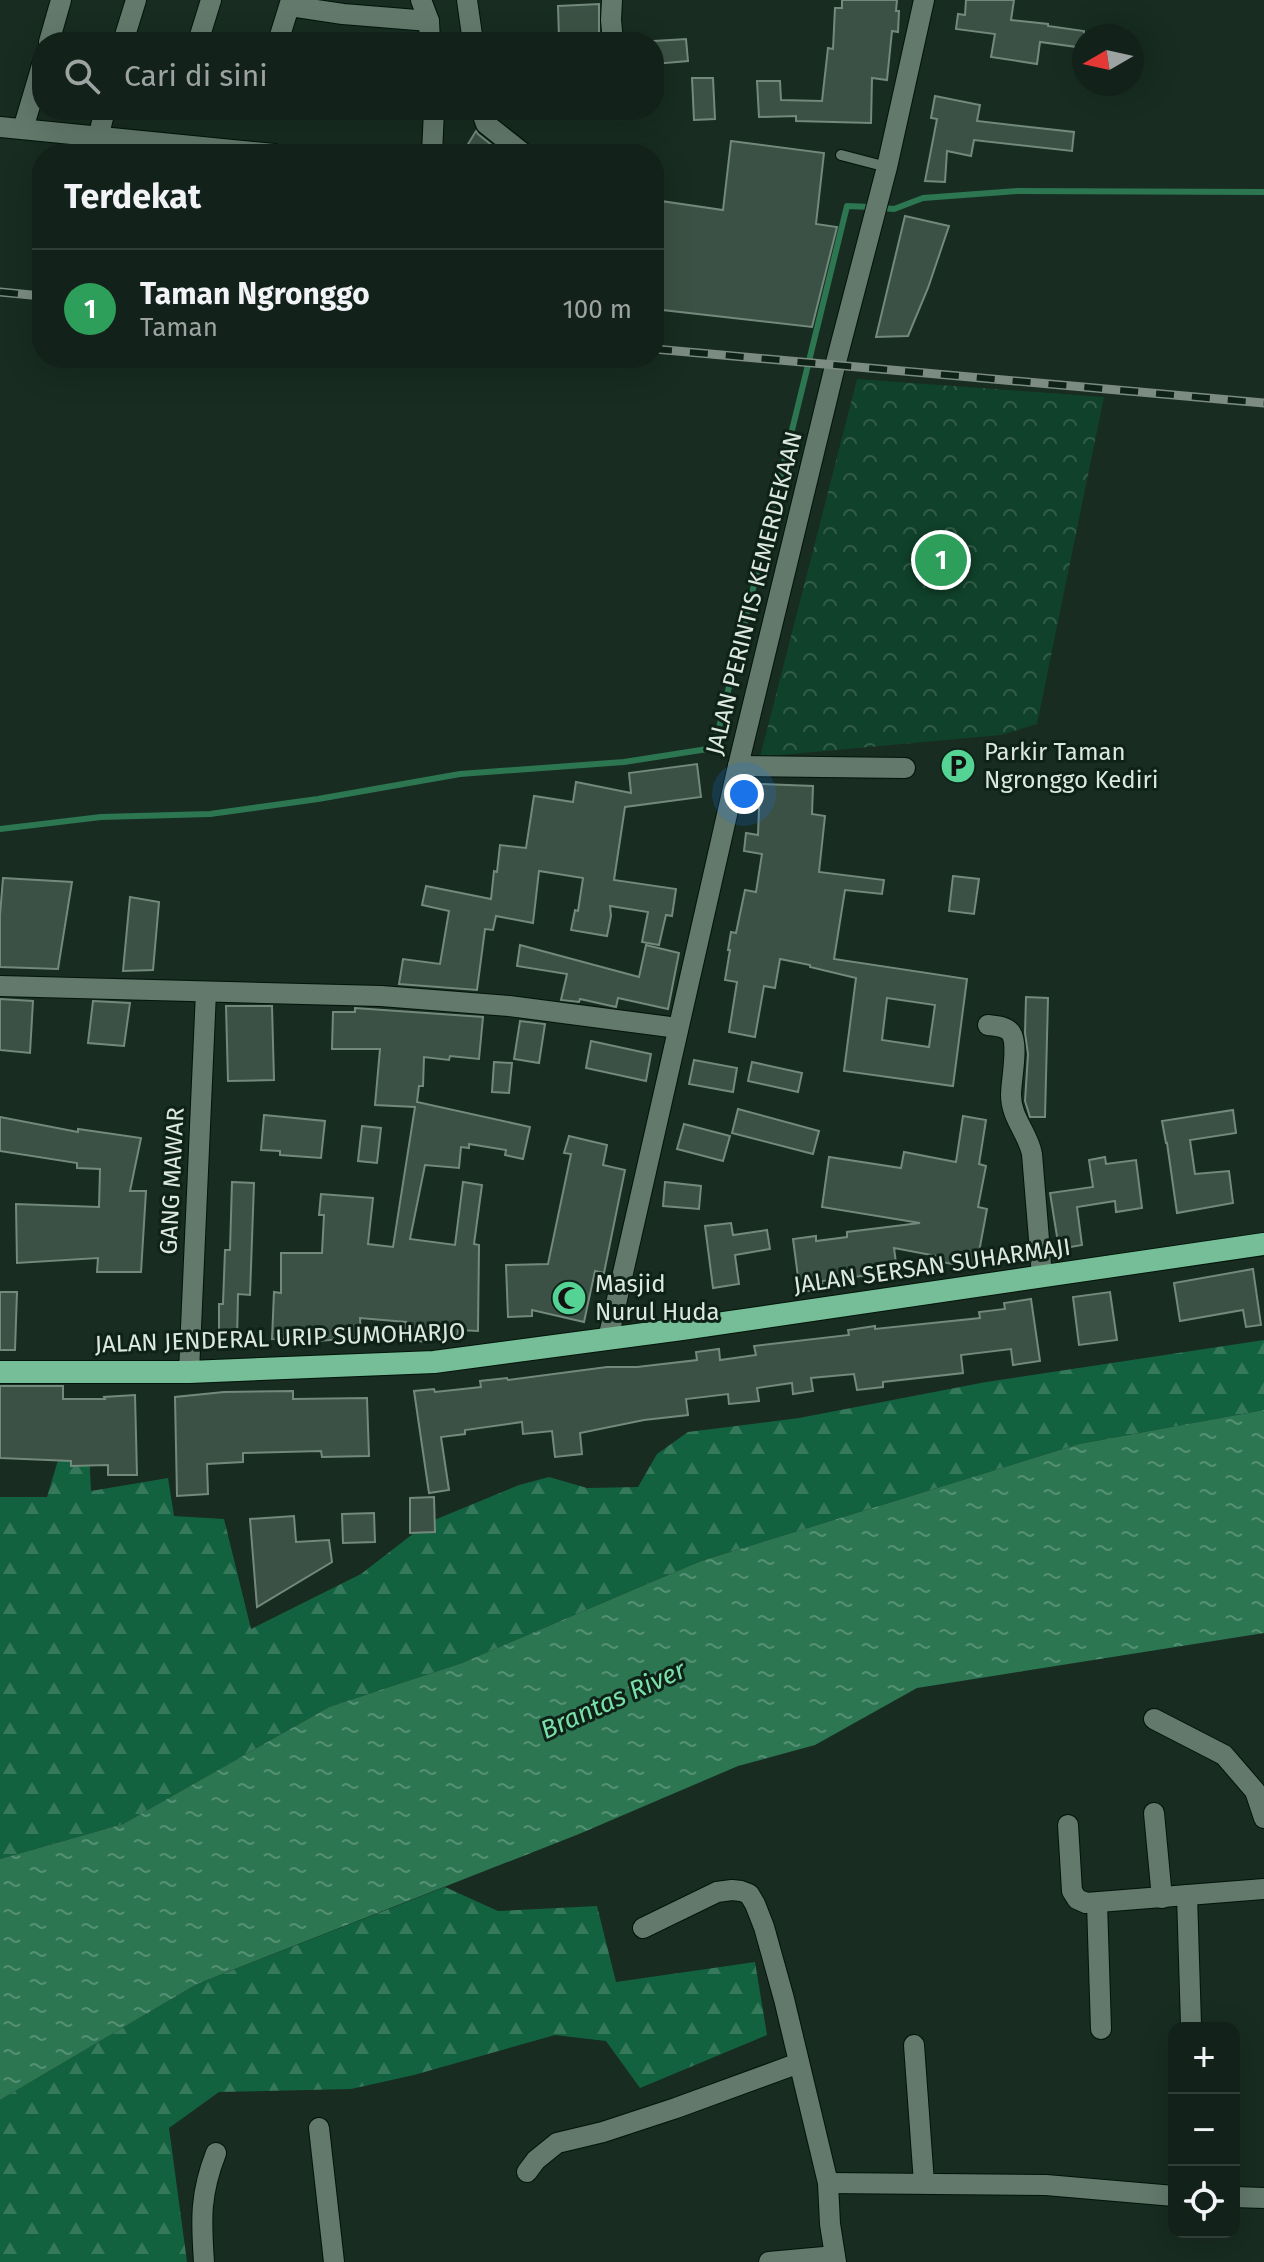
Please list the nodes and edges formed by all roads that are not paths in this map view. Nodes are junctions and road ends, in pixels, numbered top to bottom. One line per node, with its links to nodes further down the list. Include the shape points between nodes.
1 (61, 0): 10 (street)
2 (136, 0): 11 (street)
3 (211, 0): 12 (street)
4 (421, 0): 9 (street)
5 (467, 0): 15 (street)
6 (612, 0): 16 (street)
7 (924, 0): 28 (street, JALAN PERINTIS KEMERDEKAAN)
8 (290, 3): 9 (street, via 343,14); 13 (street)
9 (429, 21): 14 (street)
10 (52, 32)
11 (126, 32)
12 (201, 32)
13 (281, 32)
14 (430, 32)
15 (472, 32)
16 (612, 32)
17 (32, 99): 22 (street)
18 (102, 120): 23 (street)
19 (434, 120): 25 (street)
20 (485, 120): 26 (street)
21 (0, 127): 22 (street)
22 (23, 129): 23 (street)
23 (98, 138): 24 (street)
24 (164, 144)
25 (432, 144)
26 (511, 144)
27 (841, 155): 28 (lane)
28 (887, 167): 29 (street, JALAN PERINTIS KEMERDEKAAN)
29 (738, 766): 30 (street); 34 (street, JALAN PERINTIS KEMERDEKAAN)
30 (905, 768)
31 (0, 986): 32 (street)
32 (206, 992): 34 (street, via 395,997); 39 (street, GANG MAWAR)
33 (988, 1025): 36 (street, via 1007,1028 1013,1035 1011,1099 1030,1141)
34 (678, 1028): 37 (street, JALAN PERINTIS KEMERDEKAAN)
35 (1264, 1244): 36 (highway, JALAN SERSAN SUHARMAJI)
36 (1042, 1276): 37 (highway, JALAN SERSAN SUHARMAJI)
37 (608, 1339): 39 (highway, JALAN JENDERAL URIP SUMOHARJO, via 434,1362)
38 (0, 1372): 39 (highway, JALAN JENDERAL URIP SUMOHARJO)
39 (189, 1372)
40 (1154, 1719): 42 (street, via 1224,1755 1255,1791)
41 (1154, 1813): 46 (street)
42 (1264, 1818)
43 (1068, 1825): 47 (street, via 1072,1891 1077,1899)
44 (1264, 1889): 45 (street)
45 (1187, 1895): 46 (street); 49 (street)
46 (1162, 1898): 47 (street)
47 (1097, 1903): 50 (street)
48 (643, 1928): 52 (street, via 717,1892 749,1894 764,1927)
49 (1191, 2022)
50 (1101, 2029)
51 (914, 2045): 57 (street)
52 (799, 2063): 55 (street, via 557,2143); 56 (street)
53 (319, 2128): 63 (street)
54 (216, 2153): 62 (street, via 202,2204)
55 (527, 2172)
56 (828, 2183): 57 (street); 61 (street)
57 (924, 2183): 58 (street, via 1046,2185)
58 (1168, 2195)
59 (1240, 2197): 60 (street)
60 (1264, 2198)
61 (836, 2259): 64 (street)
62 (204, 2262)
63 (334, 2262)
64 (769, 2262)

